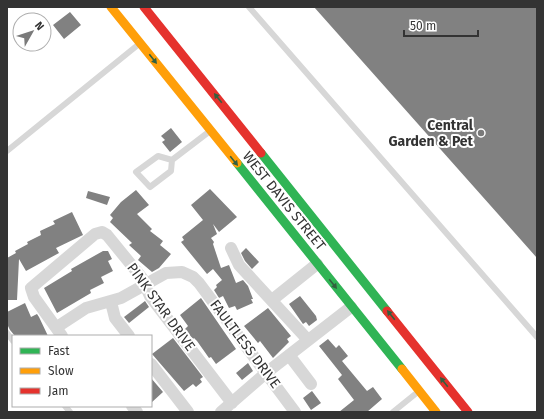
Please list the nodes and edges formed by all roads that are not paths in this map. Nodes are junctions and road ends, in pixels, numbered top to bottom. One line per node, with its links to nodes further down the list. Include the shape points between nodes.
1 (111, 7): 4 (main road, WEST DAVIS STREET)
2 (144, 7): 5 (main road, WEST DAVIS STREET, one-way to 2)
3 (249, 7): 19 (lane)
4 (140, 43): 6 (main road, WEST DAVIS STREET, one-way to 6); 8 (lane)
5 (242, 128): 7 (main road); 13 (main road, WEST DAVIS STREET)
6 (210, 131): 7 (main road, WEST DAVIS STREET); 9 (lane)
7 (221, 145): 11 (main road, WEST DAVIS STREET, one-way to 11)
8 (7, 151)
9 (172, 160): 9 (lane, via 158,156 136,172 150,187 171,171)
10 (231, 248): 14 (street, via 239,265)
11 (317, 264): 14 (street); 16 (main road, WEST DAVIS STREET, one-way to 16)
12 (145, 285): 15 (street); 17 (street, PINK STAR DRIVE, via 107,235 102,232 95,234 31,288 34,297); 23 (street, FAULTLESS DRIVE, via 166,273 182,272 193,277); 26 (street, PINK STAR DRIVE, via 150,296)
13 (371, 290): 16 (main road); 31 (main road, WEST DAVIS STREET, one-way to 13)
14 (272, 300): 20 (street)
15 (111, 302): 17 (street, via 86,308); 18 (street, via 115,318)
16 (351, 307): 20 (street); 25 (main road, WEST DAVIS STREET)
17 (60, 332)
18 (128, 335)
19 (537, 337)
20 (308, 340): 21 (street)
21 (289, 355): 23 (street); 24 (street)
22 (152, 365): 27 (street)
23 (266, 373): 26 (street); 28 (street, FAULTLESS DRIVE)
24 (311, 384)
25 (419, 392): 29 (lane); 30 (main road, WEST DAVIS STREET)
26 (230, 408)
27 (188, 412)
28 (296, 412)
29 (393, 412)
30 (436, 412)
31 (468, 412)

